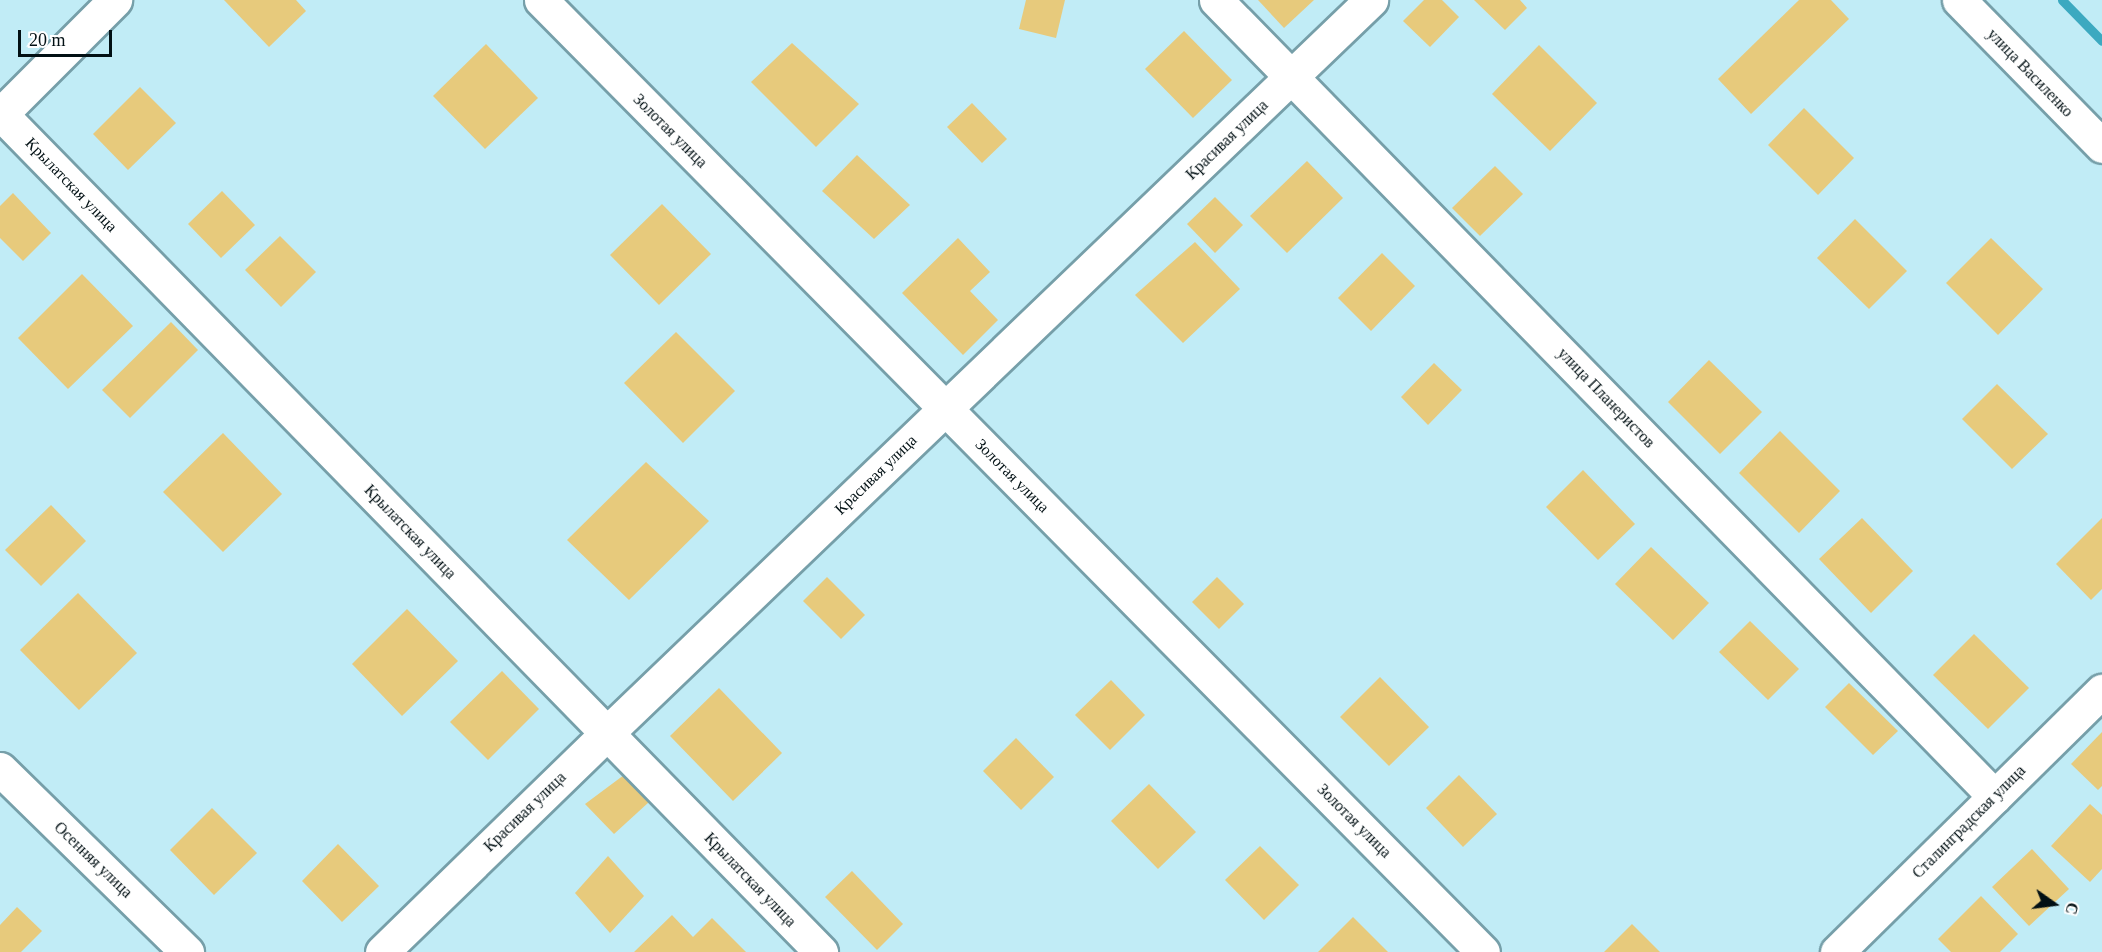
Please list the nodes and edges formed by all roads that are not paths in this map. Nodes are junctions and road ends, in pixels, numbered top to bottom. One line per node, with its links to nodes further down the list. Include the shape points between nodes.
1 (115, 0): 7 (street)
2 (541, 0): 9 (street, Золотая улица)
3 (1216, 0): 6 (street, улица Планеристов)
4 (1371, 0): 6 (street, Красивая улица)
5 (1959, 0): 8 (street, улица Василенко)
6 (1293, 77): 9 (street, Красивая улица); 13 (street, улица Планеристов)
7 (0, 114): 11 (street, Крылатская улица)
8 (2102, 146)
9 (945, 408): 11 (street, Красивая улица); 17 (street, Золотая улица)
10 (2102, 691): 13 (street, Сталинградская улица)
11 (607, 733): 15 (street, Красивая улица); 16 (street, Крылатская улица)
12 (0, 769): 14 (street, Осенняя улица)
13 (1995, 796): 18 (street, Сталинградская улица)
14 (187, 952)
15 (382, 952)
16 (821, 952)
17 (1483, 952)
18 (1837, 952)

